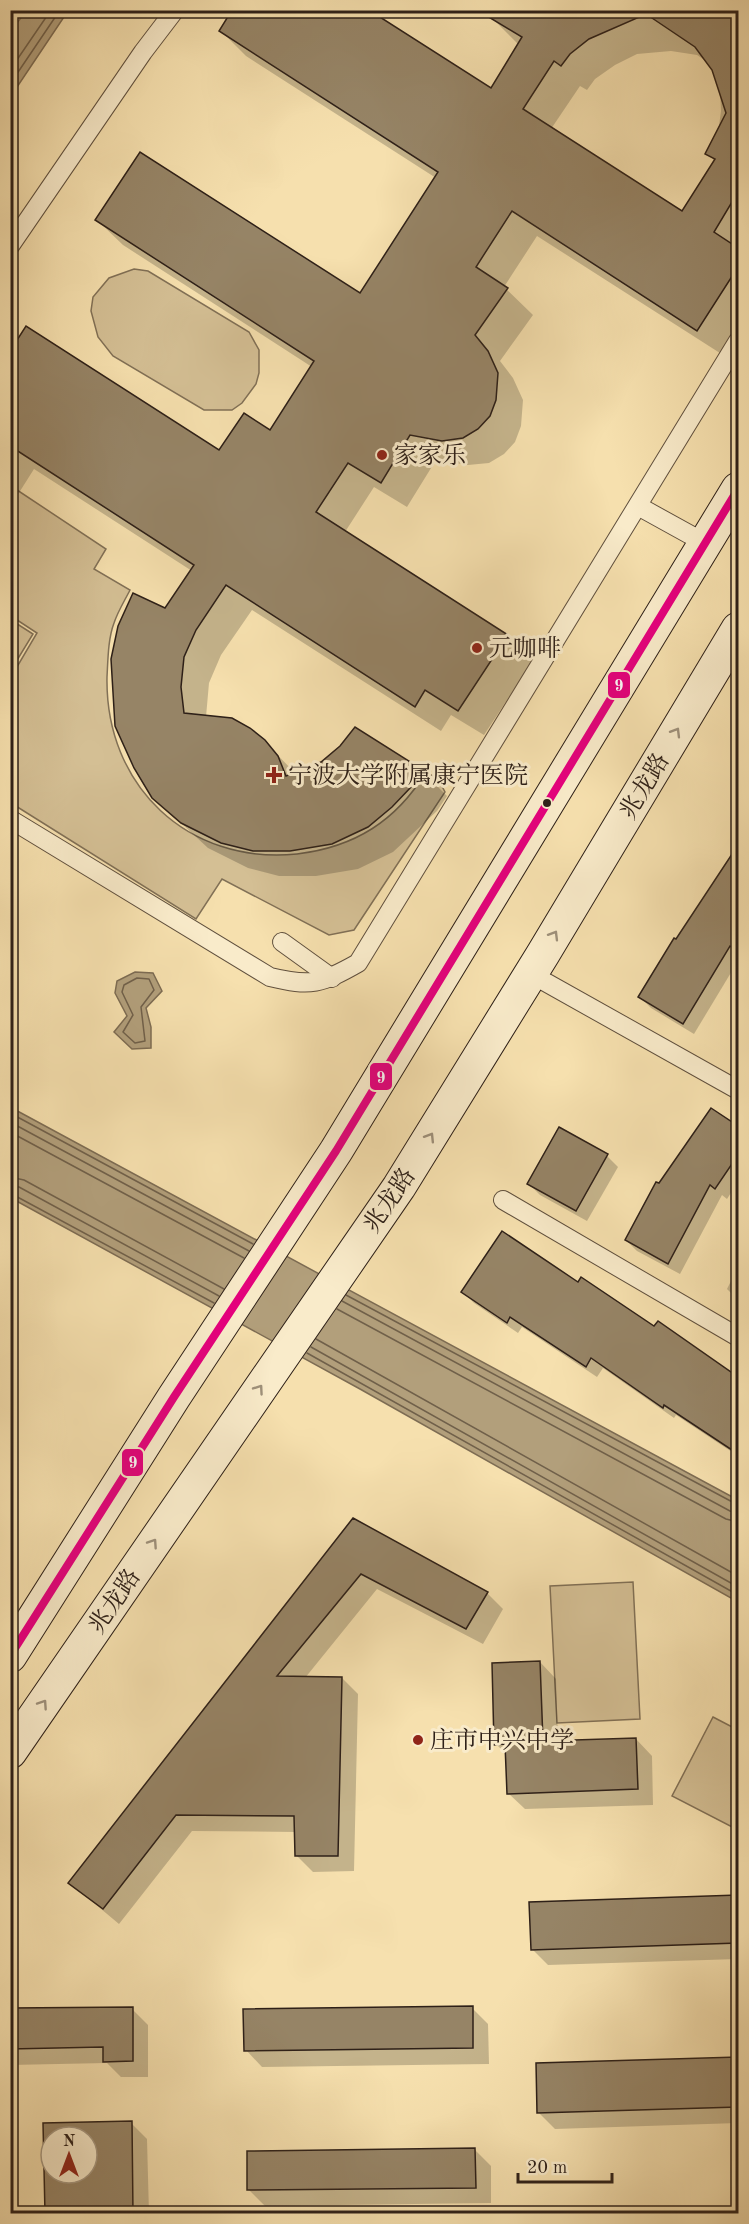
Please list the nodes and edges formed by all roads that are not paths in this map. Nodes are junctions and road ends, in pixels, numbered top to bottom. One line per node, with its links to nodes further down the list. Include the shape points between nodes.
1 (175, 10): 2 (lane)
2 (10, 246)
3 (738, 341): 5 (lane)
4 (738, 489): 6 (main road)
5 (638, 506): 6 (lane); 11 (lane, via 358,963)
6 (705, 543): 15 (main road, via 336,1151)
7 (738, 629): 10 (main road, 兆龙路, one-way to 7)
8 (10, 819): 11 (lane, via 270,977 300,985)
9 (282, 942): 11 (lane)
10 (531, 974): 12 (lane); 16 (main road, 兆龙路, one-way to 10, via 399,1187)
11 (332, 978)
12 (738, 1090)
13 (503, 1200): 14 (lane)
14 (738, 1337)
15 (10, 1656)
16 (10, 1752)

